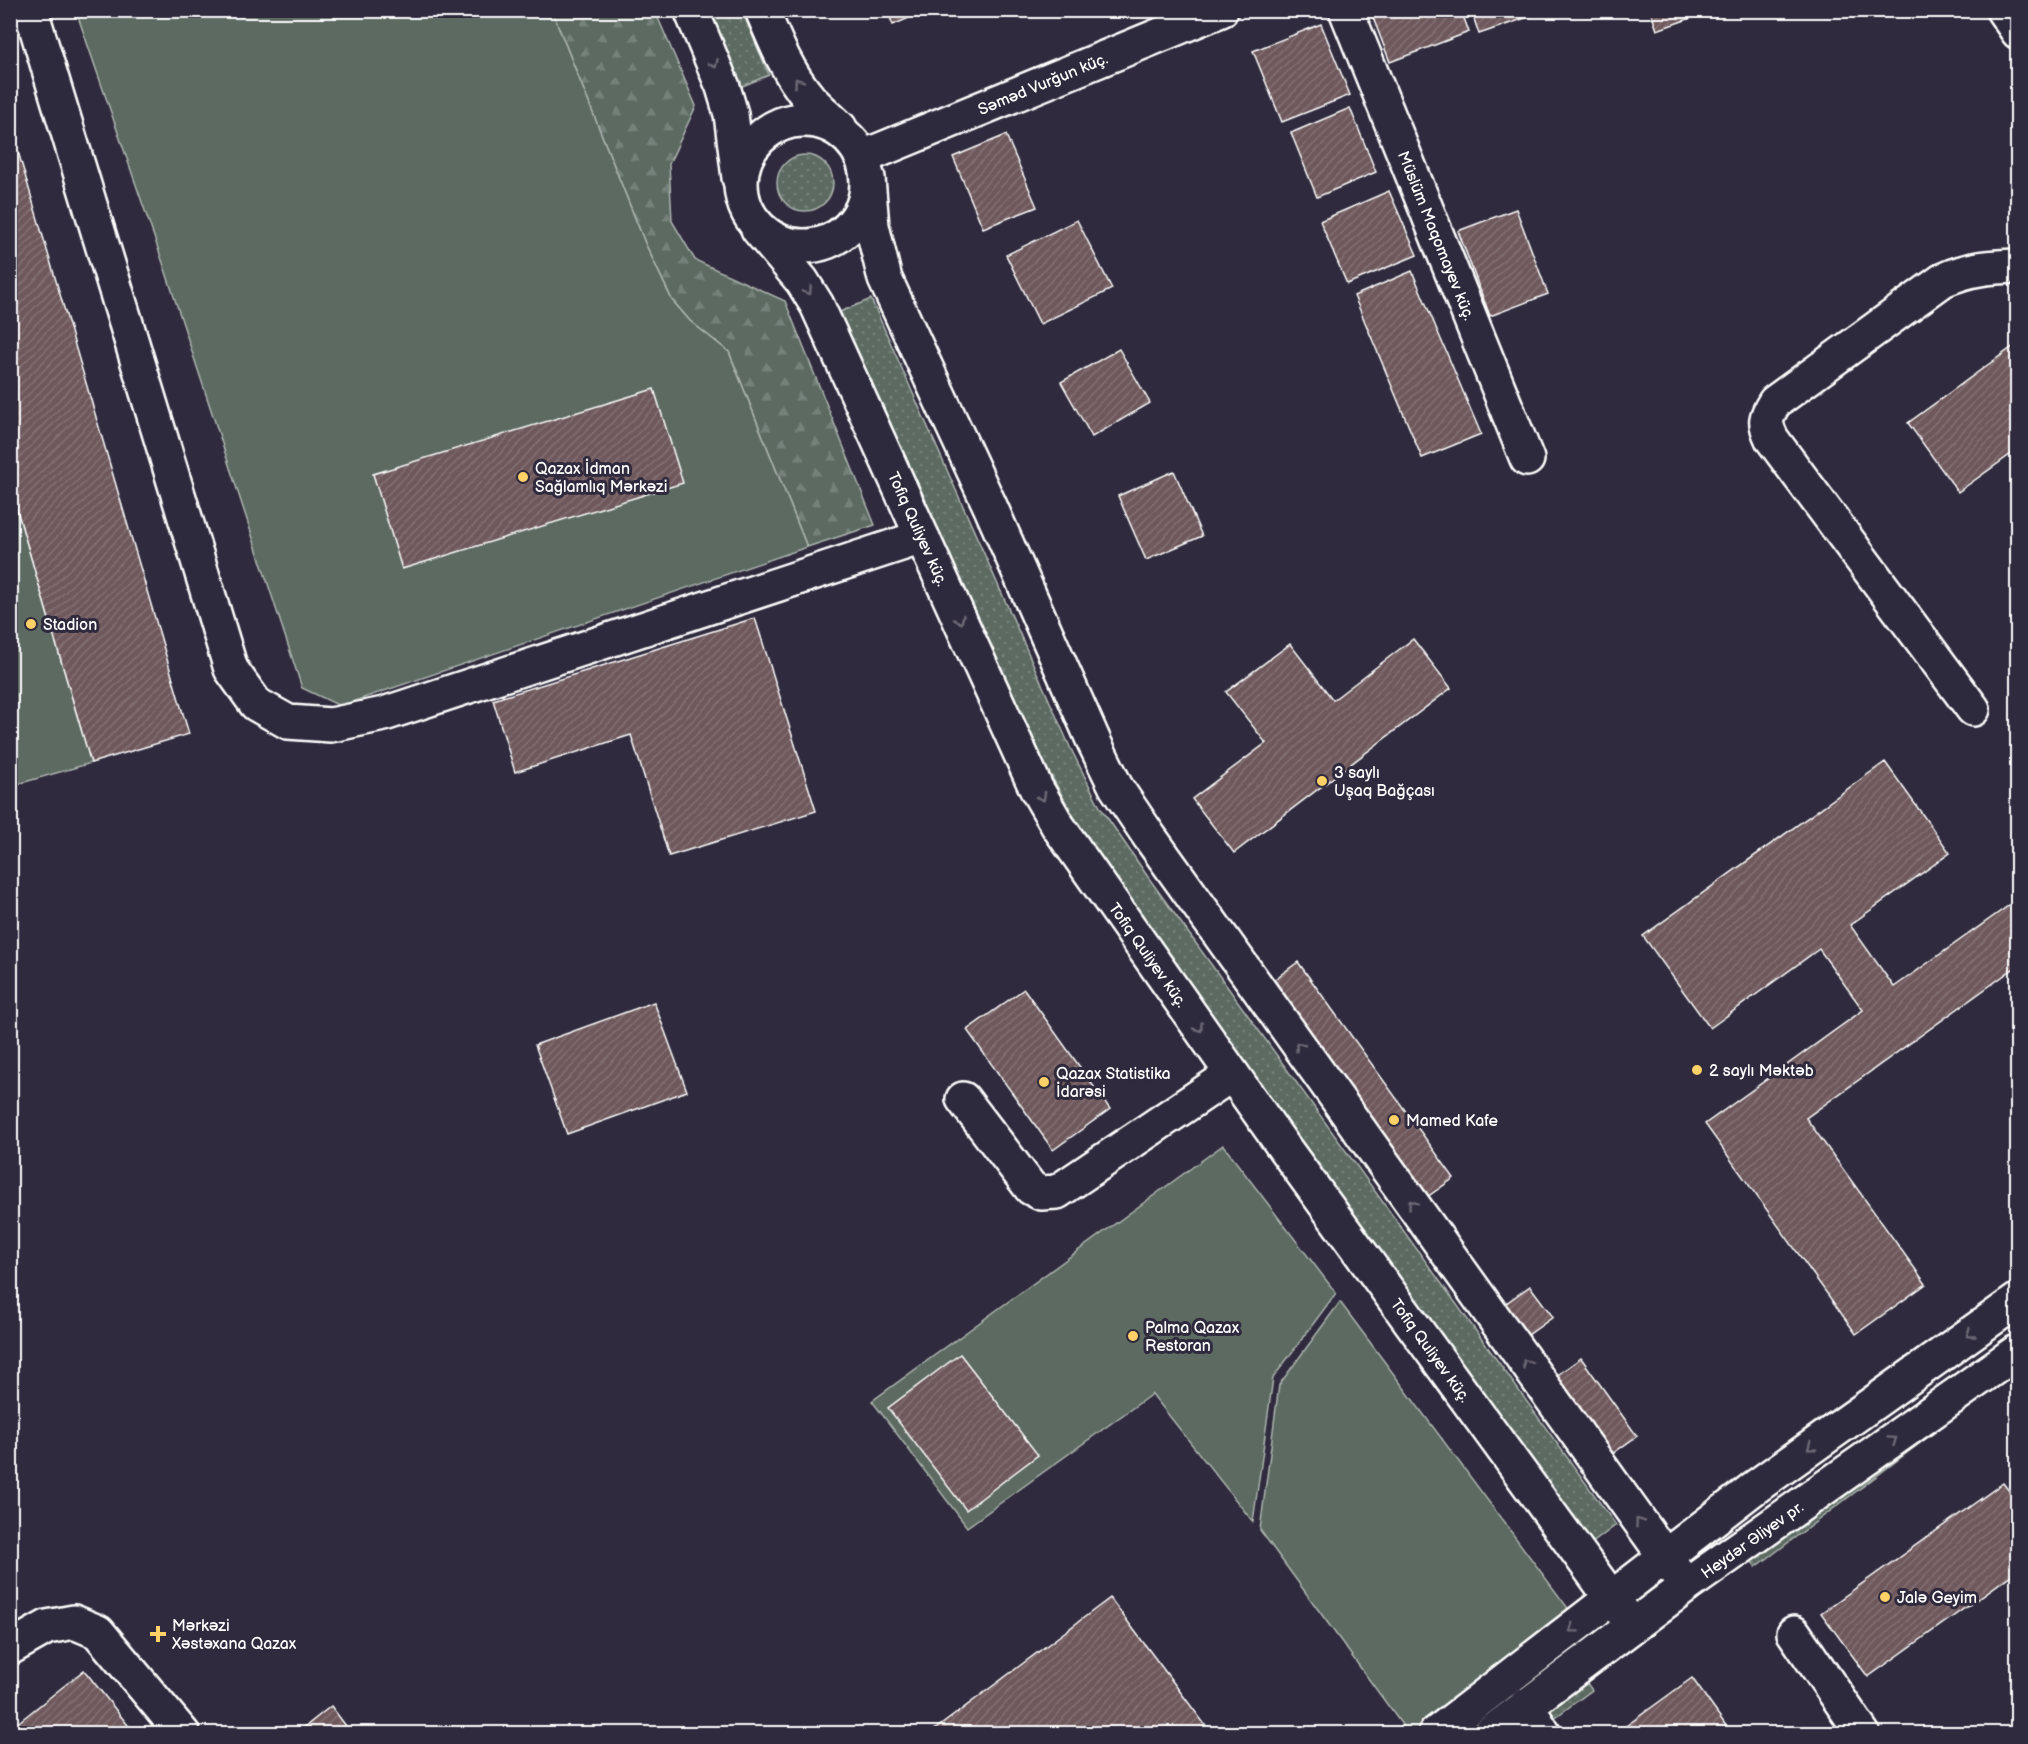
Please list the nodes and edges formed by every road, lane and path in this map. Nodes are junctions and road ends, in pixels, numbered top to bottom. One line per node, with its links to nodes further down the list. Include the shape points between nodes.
1 (692, 10): 9 (street, one-way to 9, via 728,105)
2 (762, 10): 8 (street, one-way to 2, via 793,75)
3 (1221, 10): 8 (street, Səməd Vurğun küç.)
4 (1346, 10): 12 (street, Müslüm Maqomayev küç.)
5 (2002, 10): 7 (street)
6 (33, 17): 13 (street, via 231,669 256,704 288,722 331,725 384,714)
7 (2018, 32)
8 (861, 159): 9 (street, via 836,128 817,121 797,120 760,136 741,171); 10 (street, via 866,201 856,220 840,236 820,245 798,247 777,242); 19 (street, one-way to 8, via 1116,787 885,279)
9 (741, 191): 10 (street, via 746,211)
10 (758, 229): 13 (street, Tofiq Quliyev küç., one-way to 13, via 817,305)
11 (2018, 266): 14 (street, via 1981,267 1943,280 1775,402 1766,416 1772,439)
12 (1527, 459)
13 (921, 537): 15 (street, Tofiq Quliyev küç., one-way to 15, via 1036,788 1058,826)
14 (1973, 709)
15 (1232, 1074): 16 (street, via 1058,1192 1041,1193 1031,1188); 21 (street, Tofiq Quliyev küç.)
16 (963, 1099)
17 (2018, 1300): 19 (street, one-way to 19, via 1754,1488)
18 (2018, 1351): 20 (street, Heydər Əliyev pr., one-way to 18)
19 (1665, 1558): 20 (street); 21 (street)
20 (1686, 1586): 22 (street, Heydər Əliyev pr.)
21 (1612, 1599): 22 (street, Tofiq Quliyev küç.); 27 (street, one-way to 27)
22 (1633, 1625): 25 (street, Heydər Əliyev pr.)
23 (1794, 1633): 30 (street)
24 (10, 1648): 26 (street, via 47,1627 74,1622 99,1632)
25 (1526, 1705): 28 (street, Heydər Əliyev pr.); 29 (street)
26 (183, 1734)
27 (1435, 1734)
28 (1489, 1734)
29 (1544, 1734)
30 (1863, 1734)

